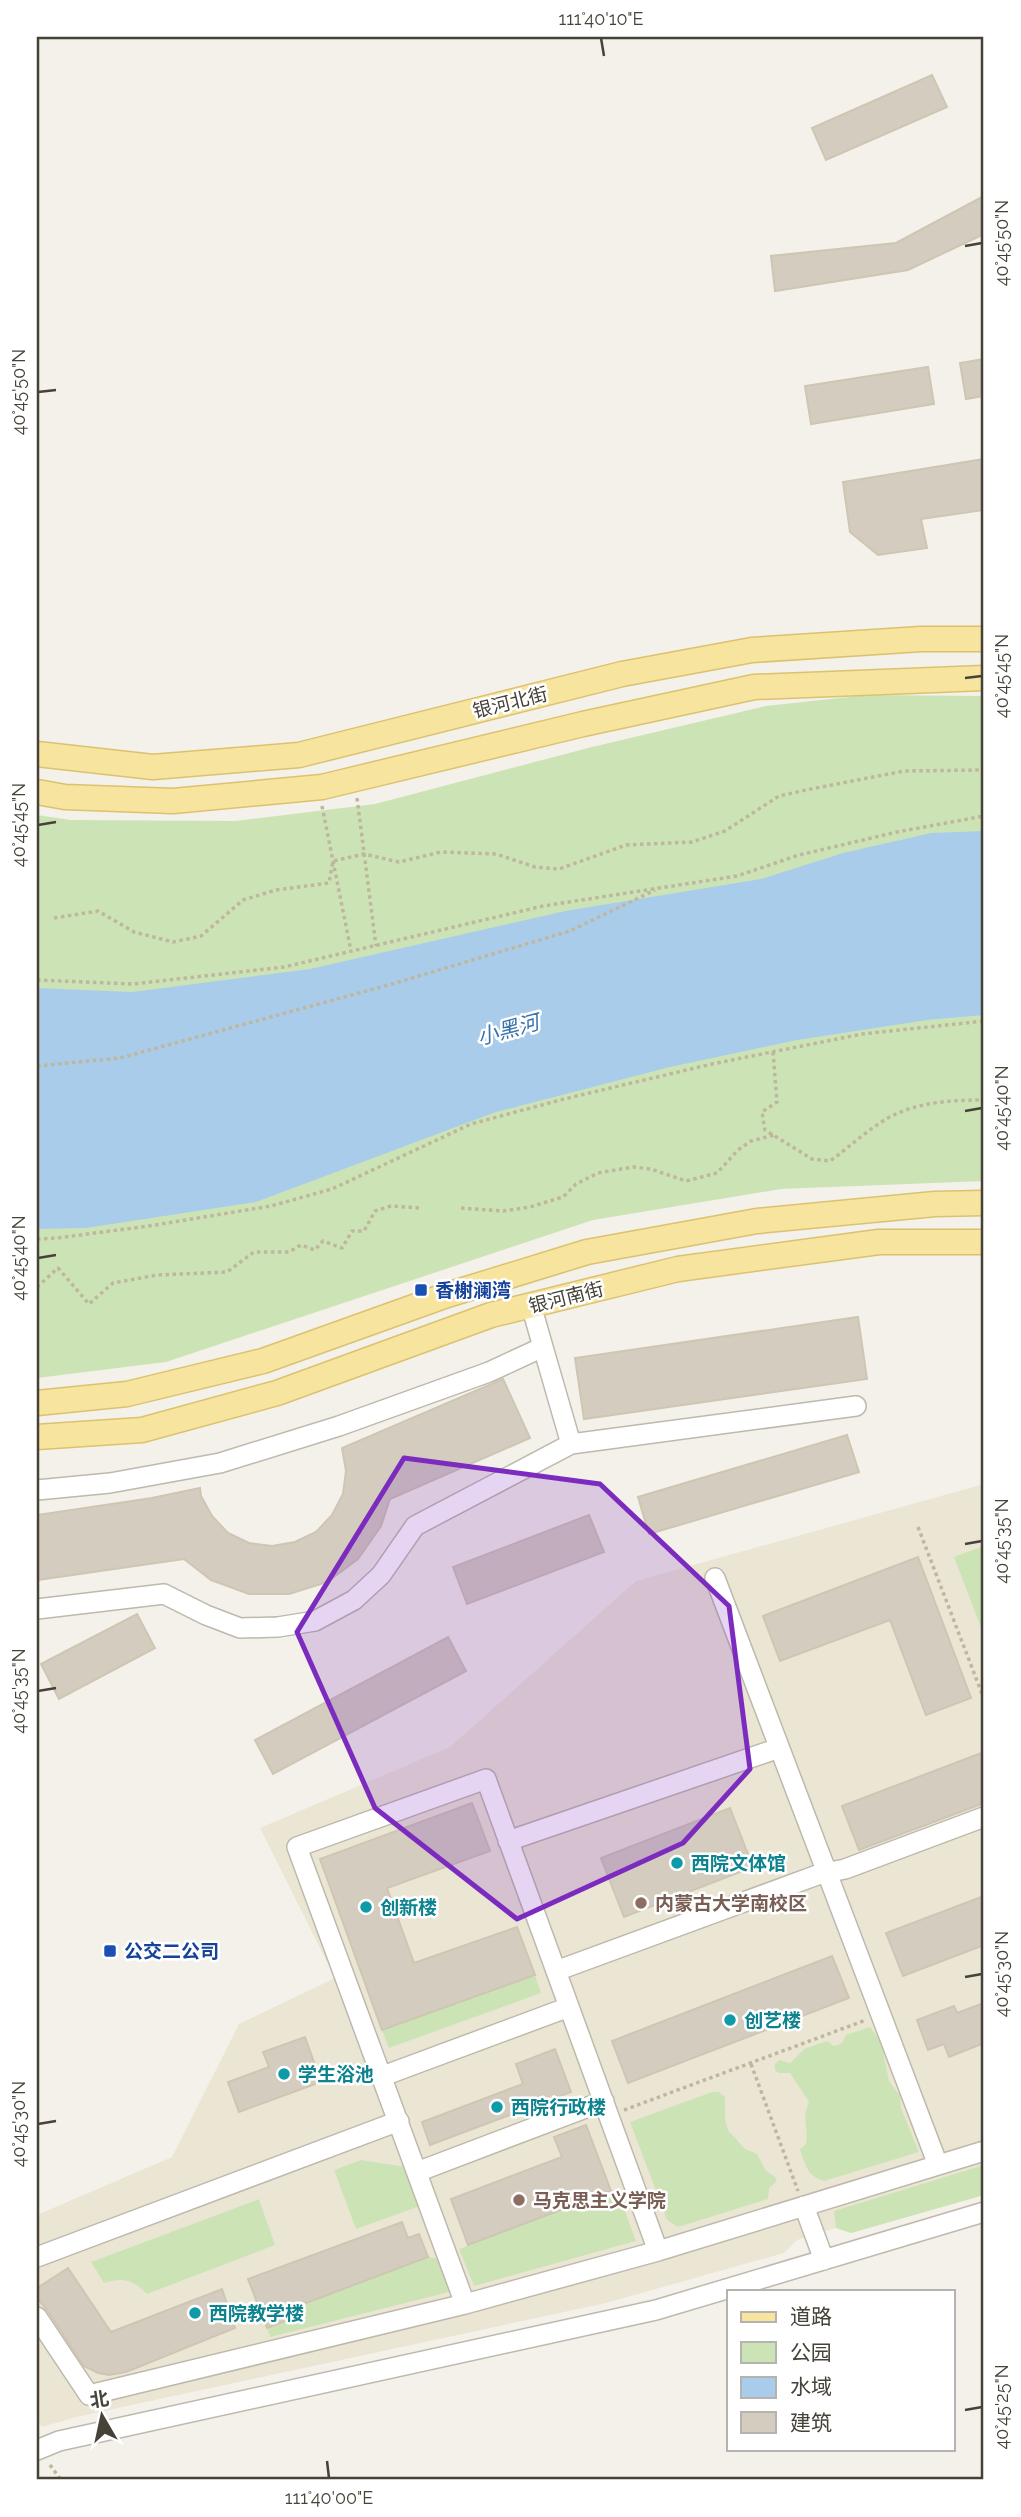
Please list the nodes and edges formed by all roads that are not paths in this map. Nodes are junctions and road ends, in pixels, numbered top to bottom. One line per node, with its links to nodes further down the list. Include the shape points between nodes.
1 (984, 639): 3 (main road, 银河北街, via 752,650 622,674 299,755 153,767)
2 (984, 678): 4 (main road, 银河北街, via 754,687 319,788 173,801)
3 (37, 754)
4 (37, 792)
5 (984, 1203): 9 (main road, 银河南街, via 757,1221 587,1252 263,1360 127,1394)
6 (984, 1242): 7 (main road, 银河南街, via 879,1242 678,1269)
7 (531, 1305): 8 (street); 11 (main road, 银河南街, via 491,1315 277,1393 142,1430)
8 (543, 1347): 12 (street); 13 (street, via 489,1372 364,1417 220,1463 110,1483)
9 (37, 1403)
10 (856, 1406): 12 (street)
11 (37, 1437)
12 (571, 1444): 15 (street, via 415,1526 381,1575 354,1600 315,1621 240,1628 164,1594)
13 (37, 1490)
14 (715, 1578): 16 (street)
15 (37, 1609)
16 (779, 1748): 18 (street); 19 (street)
17 (984, 1817): 19 (street)
18 (508, 1840): 20 (street); 22 (street, via 486,1779 297,1847)
19 (827, 1873): 20 (street); 26 (street)
20 (556, 1971): 21 (street)
21 (569, 2007): 22 (street); 23 (street)
22 (383, 2076): 24 (street)
23 (606, 2108): 27 (street); 30 (street)
24 (399, 2121): 27 (street); 31 (street)
25 (984, 2151): 26 (street)
26 (938, 2165): 28 (street)
27 (418, 2172): 33 (street)
28 (804, 2206): 30 (street); 32 (street)
29 (984, 2212): 32 (street)
30 (658, 2250): 33 (street)
31 (37, 2257)
32 (824, 2260): 35 (street, via 656,2310 59,2441)
33 (465, 2304): 34 (street, via 89,2395)
34 (37, 2317)
35 (37, 2450)

